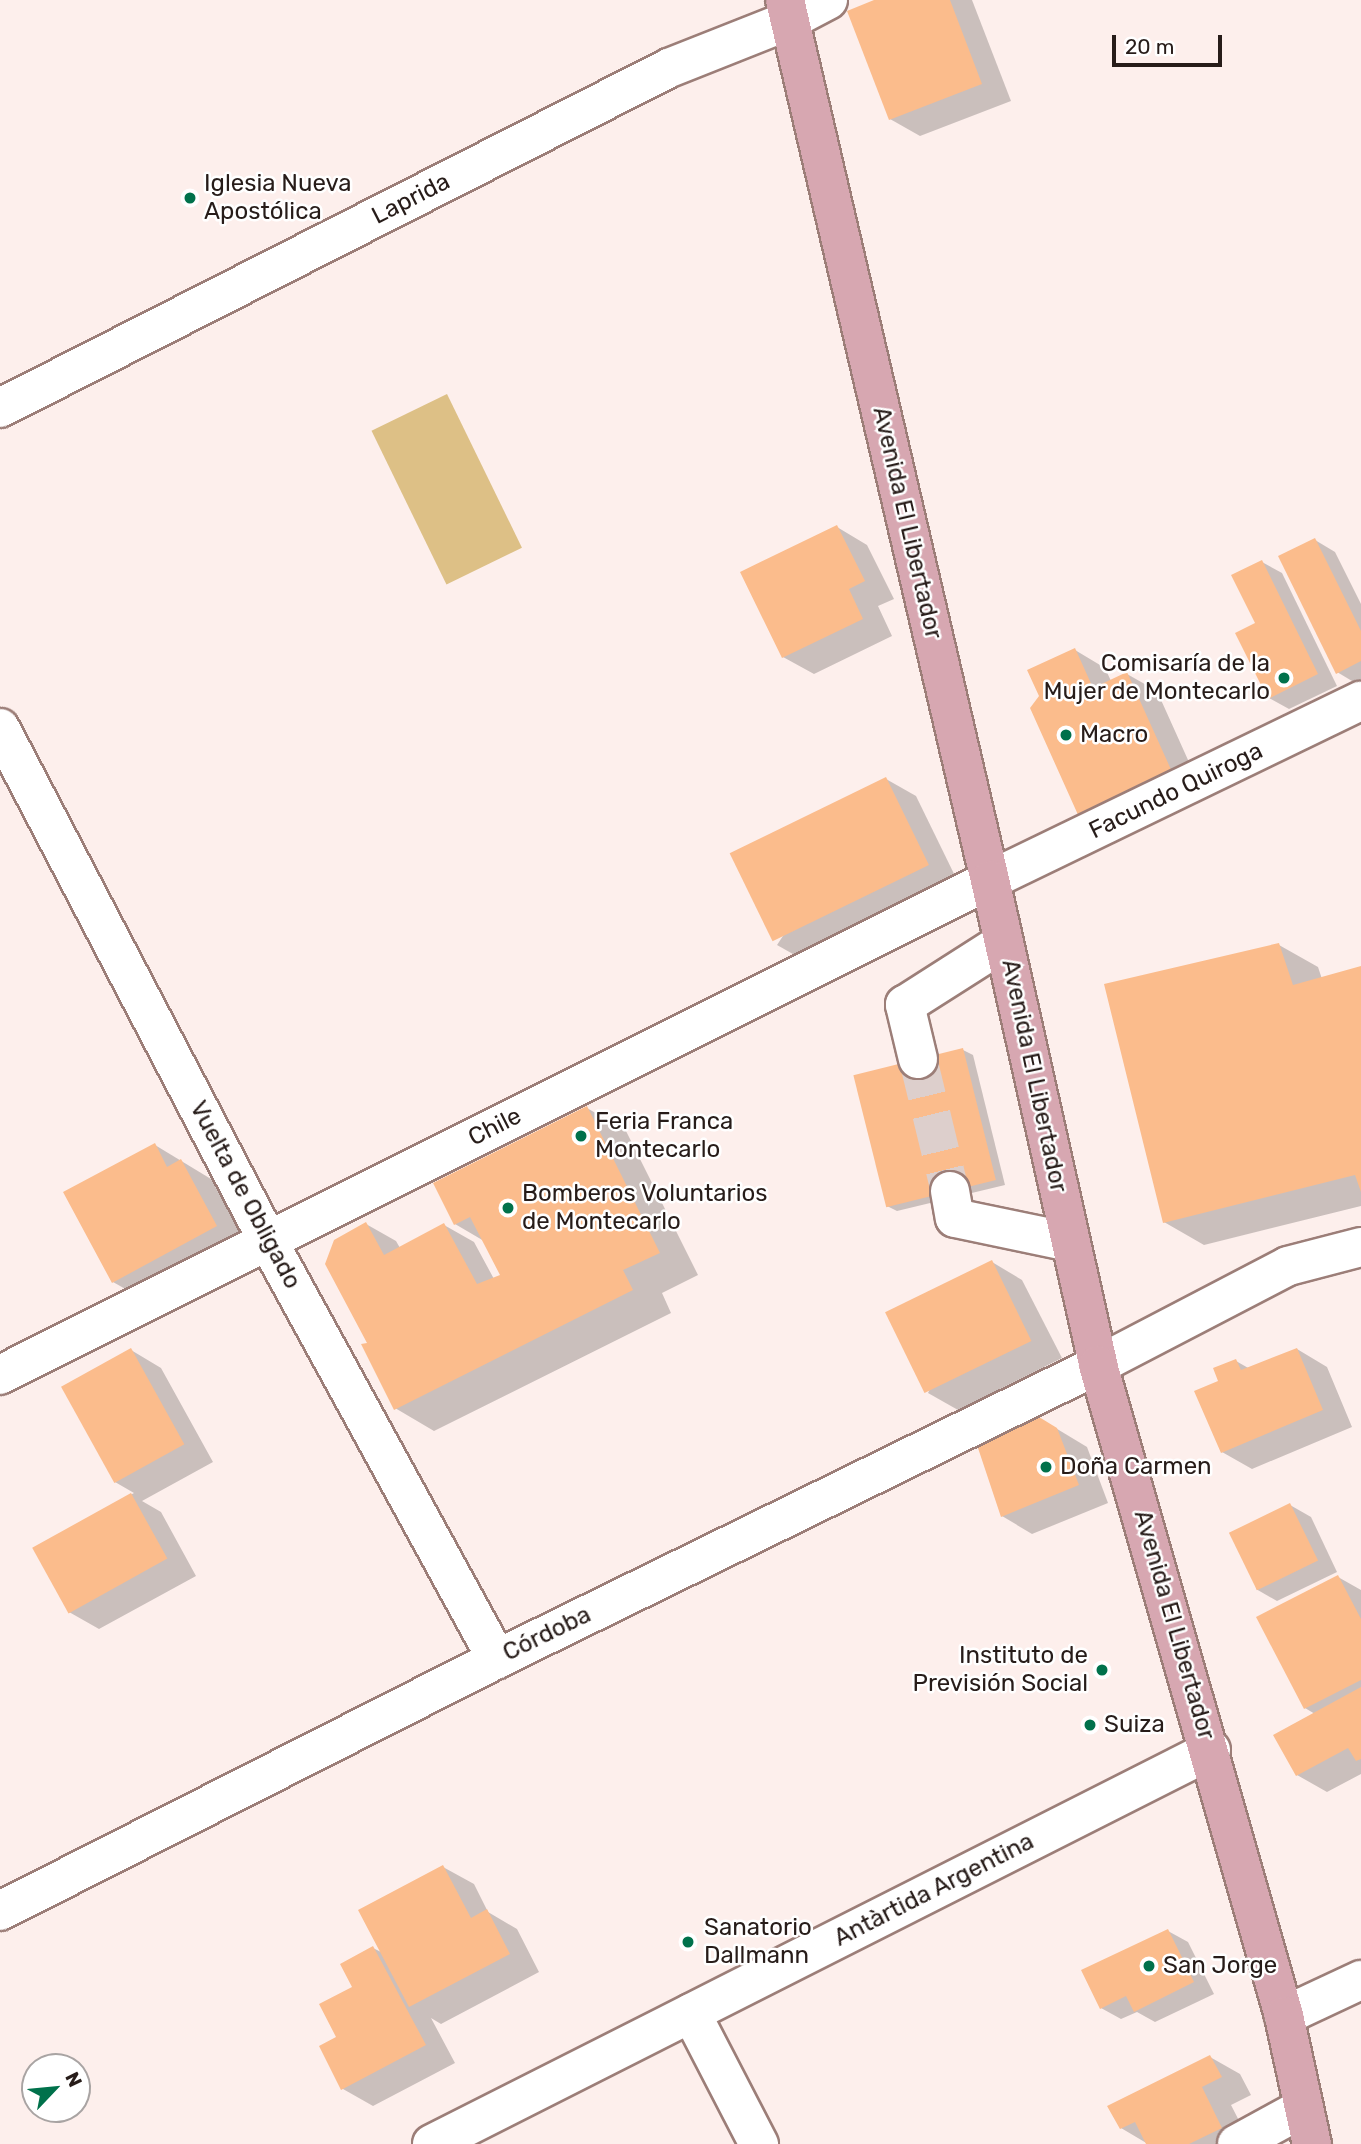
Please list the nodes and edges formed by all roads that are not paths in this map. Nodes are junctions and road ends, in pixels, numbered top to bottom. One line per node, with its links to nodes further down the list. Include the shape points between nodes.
1 (828, 0): 2 (street, Laprida)
2 (787, 10): 3 (street, Laprida); 6 (main road, Avenida El Libertador)
3 (0, 408)
4 (1361, 701): 6 (street, Facundo Quiroga)
5 (0, 729): 10 (street, Vuelta de Obligado)
6 (990, 880): 7 (main road, Avenida El Libertador); 10 (street, Chile)
7 (1004, 942): 8 (street, via 905,1005); 11 (main road, Avenida El Libertador)
8 (918, 1059)
9 (950, 1191): 11 (street, via 955,1218)
10 (268, 1241): 14 (street, Chile); 15 (street, Vuelta de Obligado)
11 (1070, 1242): 13 (main road, Avenida El Libertador)
12 (1361, 1247): 13 (street, Córdoba, via 1288,1266)
13 (1098, 1365): 15 (street, Córdoba); 16 (main road, Avenida El Libertador)
14 (0, 1375)
15 (497, 1658): 17 (street, Córdoba)
16 (1210, 1750): 19 (street, Antàrtida Argentina); 20 (main road, Avenida El Libertador)
17 (0, 1912)
18 (1361, 1980): 20 (street)
19 (691, 2013): 22 (street, Antàrtida Argentina); 23 (street)
20 (1284, 2016): 21 (main road, Avenida El Libertador)
21 (1307, 2126): 24 (street)
22 (432, 2144)
23 (759, 2144)
24 (1237, 2144)

